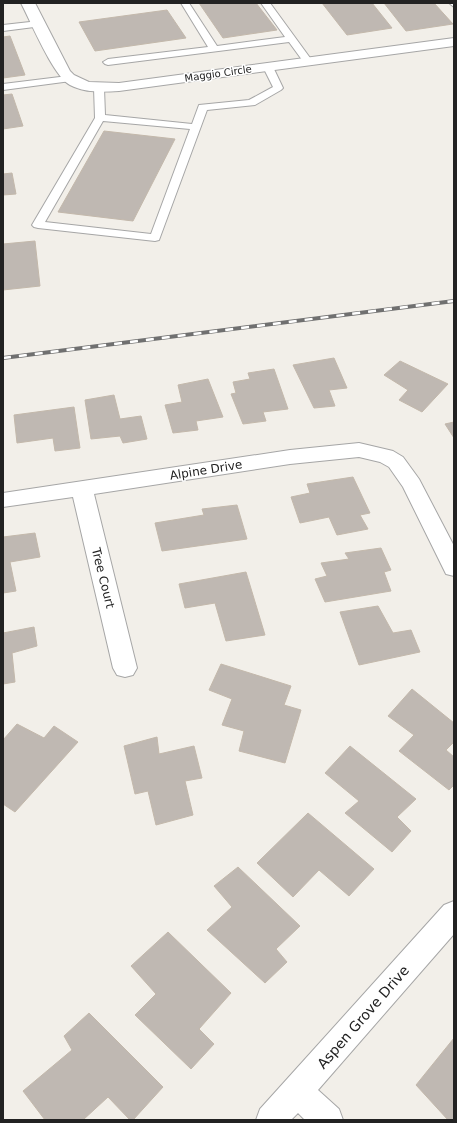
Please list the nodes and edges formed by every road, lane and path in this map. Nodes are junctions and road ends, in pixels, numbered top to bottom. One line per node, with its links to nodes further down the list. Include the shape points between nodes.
1 (28, 3): 4 (street)
2 (185, 3): 8 (lane)
3 (265, 3): 6 (lane)
4 (39, 24): 5 (lane); 12 (street)
5 (3, 28)
6 (291, 38): 8 (lane); 10 (lane)
7 (454, 42): 10 (street, Maggio Circle)
8 (214, 49): 9 (lane)
9 (108, 62)
10 (308, 62): 11 (street, Maggio Circle)
11 (268, 67): 14 (street, Maggio Circle); 16 (lane, via 278,88 251,103 203,106)
12 (68, 79): 13 (lane); 14 (street, Maggio Circle, via 81,85)
13 (3, 88)
14 (99, 88): 15 (lane)
15 (100, 118): 16 (lane); 16 (lane, via 38,226 155,238)
16 (196, 127)
17 (82, 489): 18 (street, Alpine Drive); 19 (street, Alpine Drive, via 290,457 359,450 386,456 396,462 412,484); 20 (street, Tree Court)
18 (3, 500)
19 (454, 568)
20 (125, 668)
21 (454, 914): 22 (street, Aspen Grove Drive)
22 (297, 1092): 23 (street, Aspen Grove Drive); 24 (street)
23 (271, 1120)
24 (328, 1120)

